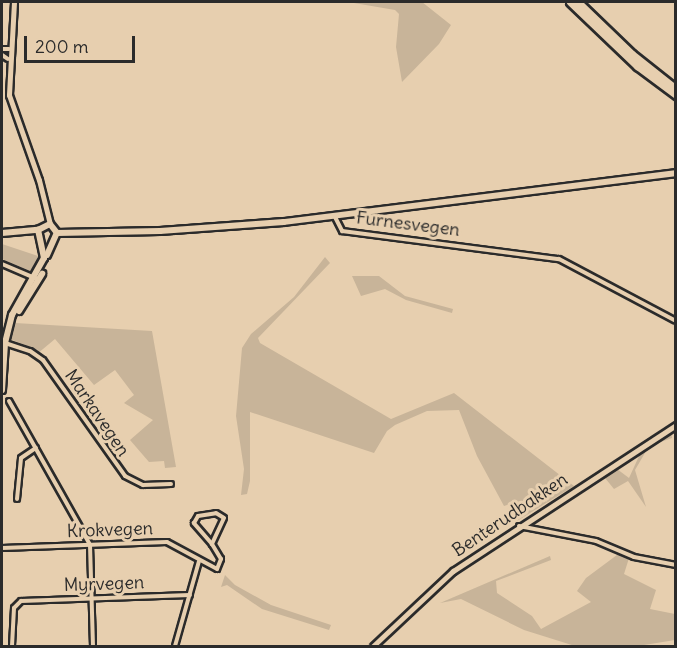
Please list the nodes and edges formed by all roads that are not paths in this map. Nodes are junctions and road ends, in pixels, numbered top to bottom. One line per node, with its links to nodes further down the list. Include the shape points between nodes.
1 (14, 2): 5 (main road)
2 (570, 2): 9 (highway)
3 (578, 2): 8 (highway, via 632,54)
4 (2, 49): 5 (street)
5 (9, 49): 7 (main road)
6 (2, 55): 7 (street)
7 (8, 58): 12 (main road, via 10,103 39,180)
8 (675, 88)
9 (675, 97)
10 (675, 173): 11 (main road)
11 (334, 217): 14 (main road, Furnesvegen, via 209,229); 19 (street, Furnesvegen, via 342,231 559,259)
12 (47, 224): 14 (main road); 15 (main road)
13 (2, 233): 15 (main road)
14 (57, 233): 16 (main road)
15 (39, 236): 16 (main road); 18 (main road, via 44,258)
16 (51, 243): 20 (main road, via 41,277)
17 (2, 264): 18 (street)
18 (34, 281): 20 (main road)
19 (675, 321)
20 (10, 324): 21 (main road)
21 (4, 343): 22 (main road); 27 (street, Markavegen, via 44,360 125,476 143,485)
22 (2, 379): 23 (main road)
23 (2, 387)
24 (9, 401): 26 (street)
25 (675, 425): 29 (main road, Benterudbakken)
26 (36, 448): 28 (street, via 21,458); 30 (street)
27 (171, 484)
28 (17, 499)
29 (519, 525): 34 (street); 40 (main road, Benterudbakken, via 437,584)
30 (90, 544): 32 (street, Krokvegen); 33 (street, Krokvegen, via 167,542); 36 (street)
31 (212, 544): 31 (street, via 196,528 195,520 219,513 224,518); 33 (street, via 221,557 221,567 216,569)
32 (2, 548)
33 (199, 561): 35 (street)
34 (675, 565)
35 (190, 595): 36 (street, Myrvegen); 39 (street)
36 (92, 598): 37 (street, Myrvegen, via 19,602 14,608); 38 (street)
37 (12, 646)
38 (93, 646)
39 (175, 646)
40 (373, 646)

